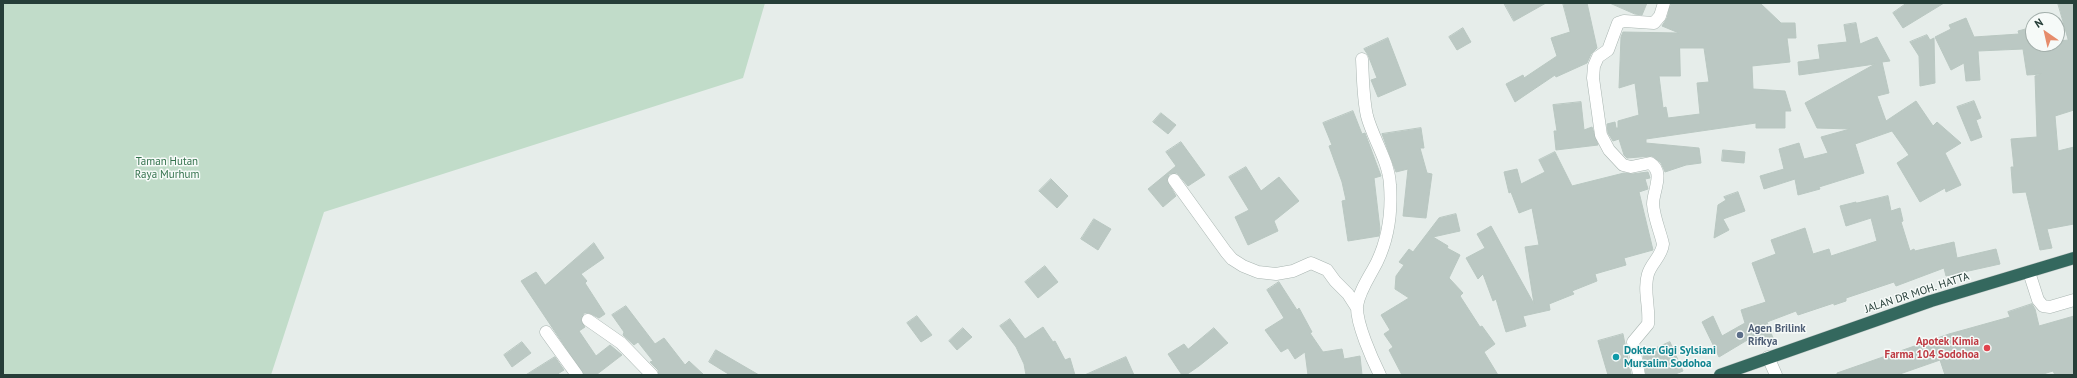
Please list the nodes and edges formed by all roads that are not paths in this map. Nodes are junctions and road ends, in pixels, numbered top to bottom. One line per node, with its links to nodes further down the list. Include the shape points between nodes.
1 (1664, 3): 14 (street, via 1660,16 1654,23 1618,23 1608,50 1598,56 1593,78 1601,135 1605,145 1623,165 1631,167 1650,163 1657,174 1654,212 1663,250 1650,267 1647,276 1648,324 1633,342)
2 (1362, 59): 7 (street, via 1366,110 1387,167 1391,214 1385,241 1361,293)
3 (1174, 180): 7 (street, via 1197,215 1232,259 1258,272 1276,274 1293,271 1311,263 1327,270)
4 (2074, 258): 5 (highway, JALAN DR MOH. HATTA)
5 (2029, 272): 6 (street, via 2038,300 2043,306 2050,307); 10 (highway, JALAN DR MOH. HATTA, via 1931,301)
6 (2074, 300)
7 (1357, 308): 13 (street, via 1368,347)
8 (588, 320): 12 (street, via 622,343)
9 (546, 332): 11 (street)
10 (1768, 357): 15 (highway, JALAN DR MOH. HATTA); 16 (street)
11 (578, 375)
12 (652, 375)
13 (1380, 375)
14 (1639, 375)
15 (1720, 375)
16 (1776, 375)

